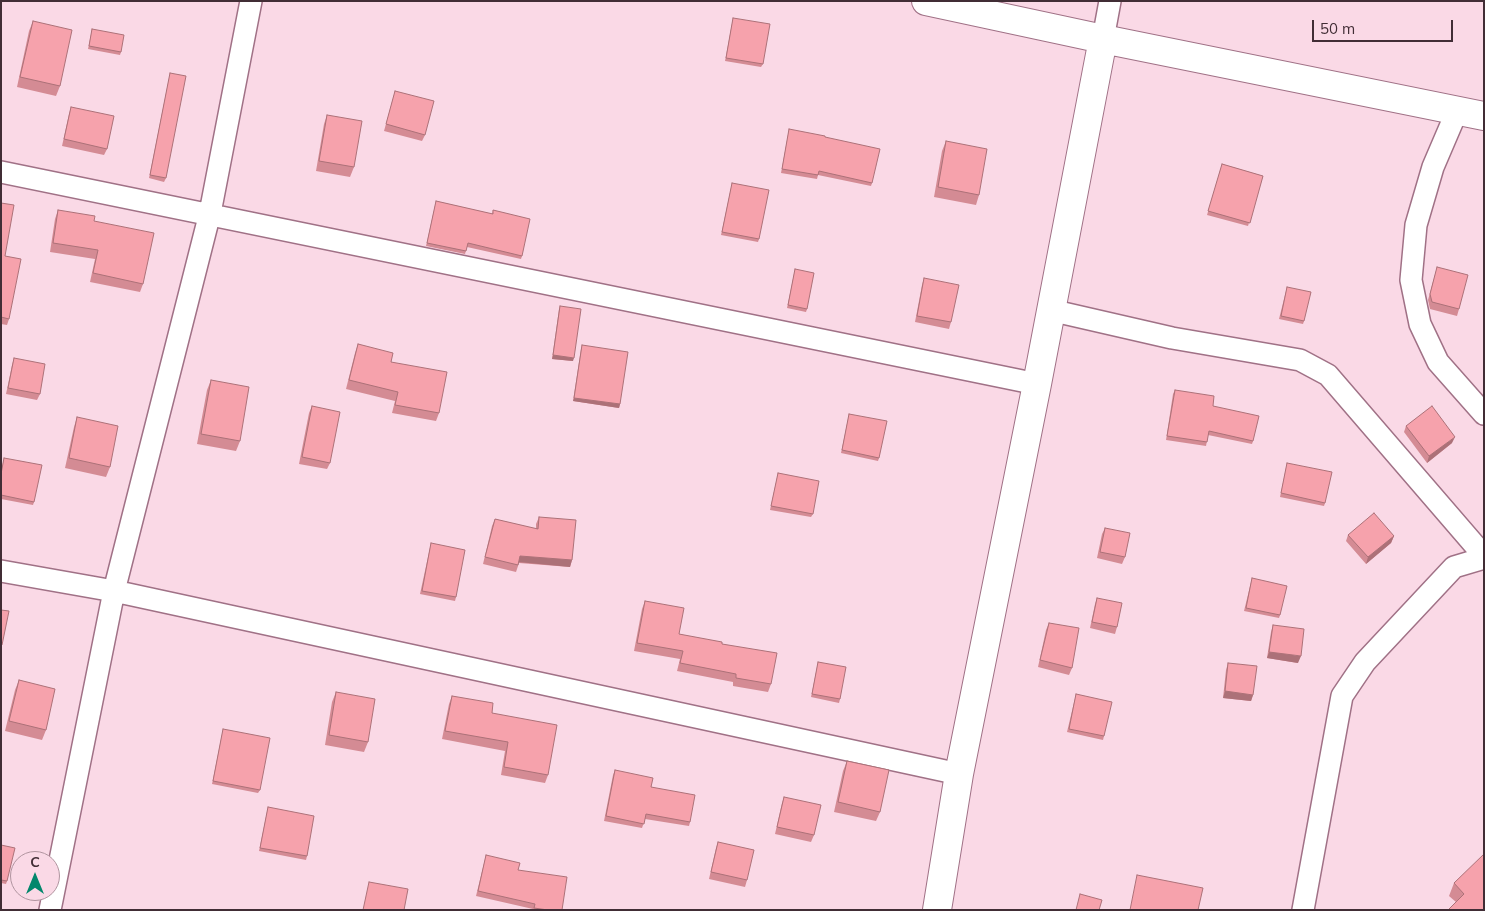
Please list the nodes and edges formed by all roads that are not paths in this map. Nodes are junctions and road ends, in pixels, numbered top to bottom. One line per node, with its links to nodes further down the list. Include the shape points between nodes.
1 (251, 1): 8 (street)
2 (926, 1): 4 (street)
3 (1110, 1): 4 (street)
4 (1103, 39): 5 (street); 9 (street)
5 (1457, 111): 6 (street); 11 (street, via 1433,167 1416,225 1411,280 1420,324 1438,362)
6 (1484, 116)
7 (1, 172): 8 (street)
8 (210, 213): 10 (street); 14 (street)
9 (1050, 310): 10 (street); 12 (street, via 1172,338 1300,360 1328,375)
10 (1037, 384): 15 (street)
11 (1484, 414)
12 (1484, 557): 18 (street, via 1454,567 1365,662 1342,696)
13 (1, 572): 14 (street)
14 (114, 591): 15 (street); 16 (street)
15 (958, 774): 17 (street)
16 (50, 910)
17 (937, 910)
18 (1303, 910)

